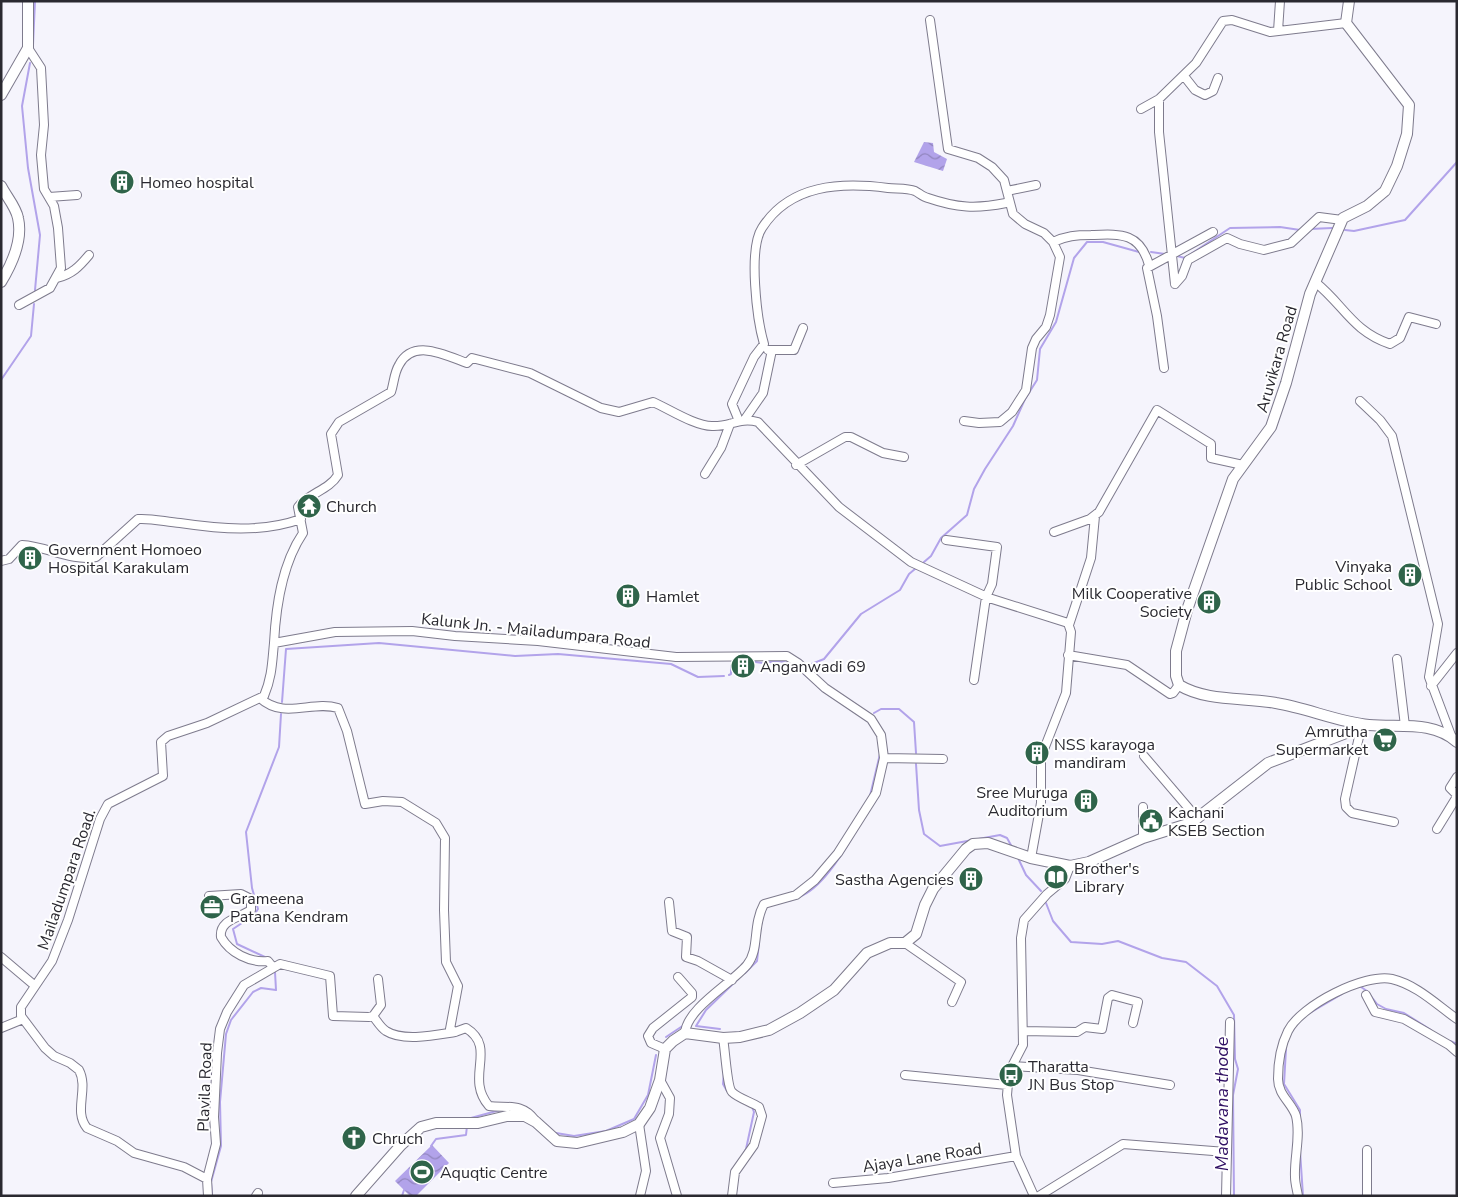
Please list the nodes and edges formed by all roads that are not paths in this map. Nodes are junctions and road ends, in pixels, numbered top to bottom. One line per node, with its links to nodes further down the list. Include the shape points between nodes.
1 (28, 1): 7 (main road)
2 (1280, 1): 6 (street)
3 (1349, 1): 5 (main road)
4 (930, 20): 15 (street, via 948,149 992,166 1004,180)
5 (1346, 22): 6 (street); 19 (main road, via 1408,105 1407,134 1385,191)
6 (1278, 31): 8 (street, via 1261,31 1232,20 1223,20)
7 (28, 48): 10 (main road); 17 (street, via 41,68 44,125 41,155 44,189)
8 (1184, 76): 9 (street, via 1195,90 1205,95 1213,91); 11 (street)
9 (1218, 78)
10 (1, 95)
11 (1159, 100): 12 (street); 22 (street)
12 (1141, 109)
13 (1036, 185): 15 (street)
14 (1, 186): 26 (main road, via 18,217 19,234 10,268)
15 (1007, 190): 18 (street)
16 (77, 195): 17 (street)
17 (49, 197): 25 (street, via 54,206 61,252)
18 (1008, 201): 21 (street, via 1016,217); 31 (street, via 982,208 961,208 925,198 915,191 848,185 810,190 784,203 761,229 755,260)
19 (1342, 220): 22 (street, via 1319,217 1291,243 1264,250 1226,238 1188,260 1175,284); 27 (main road, Aruvikara Road)
20 (1213, 232): 22 (street)
21 (1053, 242): 24 (street, via 1078,234 1118,234 1139,244); 36 (street, via 1060,257 1058,276 1046,327 1032,348 1026,390 1012,412 1000,422)
22 (1171, 254): 24 (street)
23 (88, 255): 25 (street, via 79,268)
24 (1149, 265): 33 (street, via 1146,270 1157,316)
25 (57, 278): 28 (street, via 46,292)
26 (1, 282)
27 (1315, 282): 29 (street, via 1359,328 1390,344 1400,338 1410,317); 40 (main road, Aruvikara Road, via 1271,427)
28 (19, 305)
29 (1436, 324)
30 (803, 328): 32 (street, via 794,350)
31 (764, 344): 32 (street); 35 (street, via 754,357 732,404)
32 (772, 350): 35 (street, via 763,393)
33 (1164, 368)
34 (1360, 401): 55 (street, via 1392,436 1417,534 1438,624 1429,671)
35 (742, 420): 37 (street); 39 (street, via 758,422)
36 (964, 420)
37 (730, 424): 41 (street, via 721,448); 43 (street, via 700,424 653,402 619,412 601,408 530,373 472,358 467,363 422,349 410,352 402,360 391,392 336,426 331,434 338,475 332,483 302,502 298,507)
38 (904, 456): 39 (street, via 892,456 846,437)
39 (796, 465): 47 (street, via 839,507 911,562)
40 (1243, 465): 42 (street, via 1211,458 1211,444 1157,410); 54 (main road, Aruvikara Road, via 1233,479 1179,632 1176,651)
41 (705, 474)
42 (1095, 516): 44 (street); 48 (street, via 1090,558)
43 (301, 519): 46 (street, via 286,525 249,530 138,519 96,557 76,558 36,545 22,545 9,559); 49 (street, via 303,533 289,556 277,608)
44 (1054, 532)
45 (946, 540): 47 (street, via 997,547 992,584)
46 (1, 561)
47 (986, 597): 48 (street); 53 (street)
48 (1069, 625): 51 (street)
49 (274, 643): 56 (street, via 272,676 264,696); 61 (street, Kalunk Jn. - Mailadumpara Road, via 335,632 412,631 676,657 787,656 825,688 871,718 881,735)
50 (1457, 653): 55 (street)
51 (1068, 655): 54 (street, via 1128,665 1170,694); 69 (street, via 1066,693 1041,757 1041,802)
52 (1397, 659): 57 (street)
53 (974, 680)
54 (1179, 685): 58 (main road, via 1220,697 1276,703)
55 (1432, 686): 59 (street)
56 (260, 698): 79 (street, Mailadumpara Road., via 208,723 168,736 162,742 163,776 108,804 52,961); 89 (street, via 269,705 282,708 338,708 365,804 402,802 436,823 445,838 446,962 458,986 450,1023)
57 (1405, 726): 58 (main road); 59 (main road, via 1426,726)
58 (1364, 727): 65 (main road, via 1268,763); 66 (street, via 1345,799 1346,807 1352,813)
59 (1454, 740)
60 (1144, 756): 65 (street)
61 (884, 758): 62 (street); 78 (street, via 876,793 838,853 815,880 796,895 764,904 756,926 755,953)
62 (943, 759)
63 (1457, 777): 67 (street, via 1450,788 1456,798)
64 (1143, 807): 68 (street)
65 (1197, 818): 68 (main road)
66 (1394, 822)
67 (1437, 828)
68 (1144, 838): 70 (main road, via 1089,862)
69 (1031, 858): 70 (main road); 73 (main road, via 988,843 969,846 933,889 916,934)
70 (1070, 866): 88 (street, via 1065,879 1024,920 1021,963)
71 (209, 896): 75 (street, via 241,894 252,899 251,910 226,922 221,937 239,954 256,962 268,961)
72 (668, 902): 78 (street, via 672,931 687,937 686,958)
73 (905, 943): 81 (street, via 961,982); 91 (main road, via 890,943 867,953 834,990 768,1030)
74 (1, 957): 79 (street)
75 (272, 966): 82 (street, via 280,964 330,976 333,1016); 104 (street, Plavila Road, via 244,985 220,1029 214,1117 216,1144)
76 (678, 977): 92 (street, via 692,996 653,1028 648,1036 651,1042)
77 (378, 978): 82 (street, via 381,1005)
78 (732, 980): 90 (street, via 690,1019)
79 (34, 985): 83 (street, Mailadumpara Road., via 21,1007)
80 (1366, 995): 93 (street, via 1375,1012 1404,1019)
81 (952, 1002)
82 (373, 1016): 89 (street, via 384,1030 392,1034 429,1037)
83 (23, 1019): 87 (street); 104 (street, via 48,1052 79,1070 82,1087 80,1111 87,1128 134,1152 184,1167)
84 (1457, 1019): 114 (street, via 1420,992 1395,980 1376,978 1355,984 1295,1020 1280,1057 1278,1080 1280,1090 1296,1116 1298,1151 1295,1177)
85 (1230, 1022): 102 (street)
86 (1133, 1023): 88 (street, via 1138,1002 1112,995 1108,998 1102,1029)
87 (1, 1028)
88 (1024, 1031): 94 (street, via 1021,1053)
89 (455, 1032): 99 (street, via 466,1028 481,1042 479,1084 482,1098 489,1106 527,1110)
90 (685, 1033): 91 (main road); 92 (main road)
91 (723, 1038): 110 (street, via 731,1091 759,1107 762,1116 754,1145 735,1172)
92 (665, 1049): 96 (main road)
93 (1457, 1052)
94 (1013, 1066): 97 (street, via 1078,1070); 98 (street)
95 (905, 1075): 98 (street)
96 (660, 1080): 100 (main road, via 650,1108); 109 (street, via 670,1098 669,1114 660,1138)
97 (1170, 1084)
98 (1007, 1085): 103 (street)
99 (536, 1122): 100 (main road, via 557,1141 577,1143 623,1132); 107 (main road, via 525,1116 507,1116 490,1122 436,1123 421,1127)
100 (639, 1124): 108 (street, via 646,1171)
101 (1367, 1150): 115 (street)
102 (1226, 1152): 112 (street, via 1123,1144); 113 (street)
103 (1016, 1156): 105 (street, Ajaya Lane Road, via 888,1178); 111 (street)
104 (207, 1179): 106 (street)
105 (833, 1183)
106 (208, 1196)
107 (356, 1196)
108 (640, 1196)
109 (677, 1196)
110 (732, 1196)
111 (1034, 1196)
112 (1039, 1196)
113 (1226, 1196)
114 (1298, 1196)
115 (1367, 1196)

